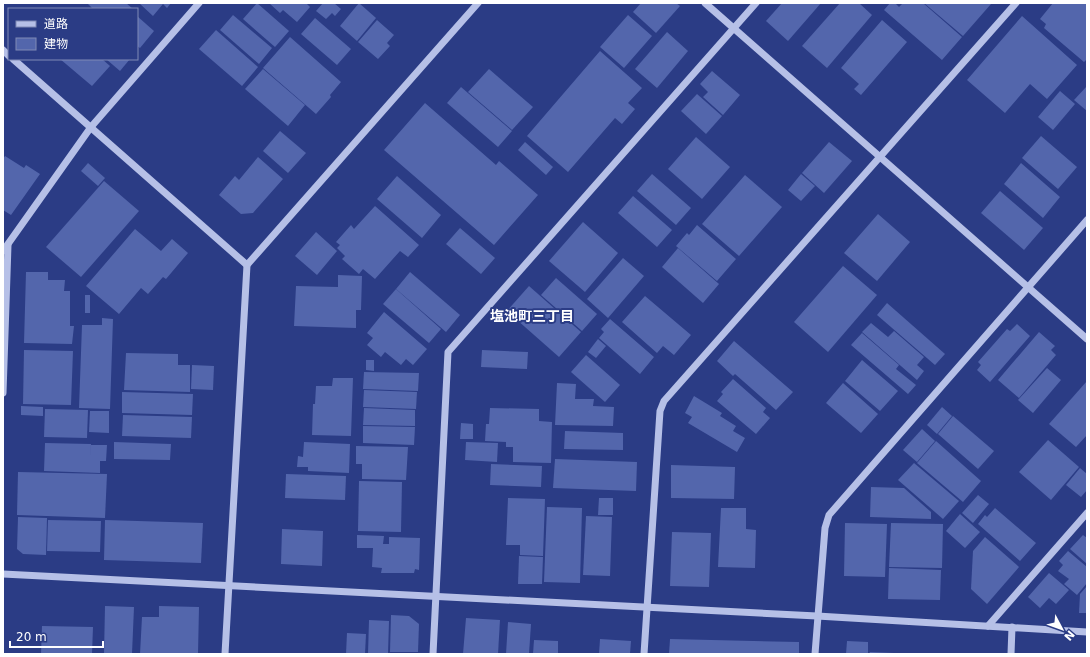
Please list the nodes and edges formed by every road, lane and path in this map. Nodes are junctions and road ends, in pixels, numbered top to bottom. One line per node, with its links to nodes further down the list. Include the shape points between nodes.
1 (200, 3): 8 (street)
2 (478, 3): 13 (street)
3 (705, 3): 6 (street)
4 (756, 3): 6 (street)
5 (1016, 3): 9 (street)
6 (734, 29): 9 (street); 20 (street, via 448,352)
7 (14, 60): 8 (street)
8 (90, 127): 11 (street); 13 (street)
9 (880, 157): 14 (street); 21 (street, via 664,401 660,411)
10 (1087, 220): 14 (street)
11 (8, 245): 12 (street); 16 (street)
12 (3, 251)
13 (247, 265): 19 (street)
14 (1028, 286): 15 (street); 22 (street, via 829,515 825,528)
15 (1087, 339)
16 (3, 393)
17 (1087, 513): 23 (street)
18 (3, 574): 19 (street)
19 (228, 586): 20 (street); 26 (street)
20 (437, 596): 21 (street); 27 (street)
21 (646, 607): 22 (street); 28 (street)
22 (817, 616): 23 (street); 29 (street)
23 (988, 626): 24 (street)
24 (1012, 627): 25 (street); 30 (street)
25 (1087, 632)
26 (225, 654)
27 (433, 654)
28 (644, 654)
29 (815, 654)
30 (1010, 654)

